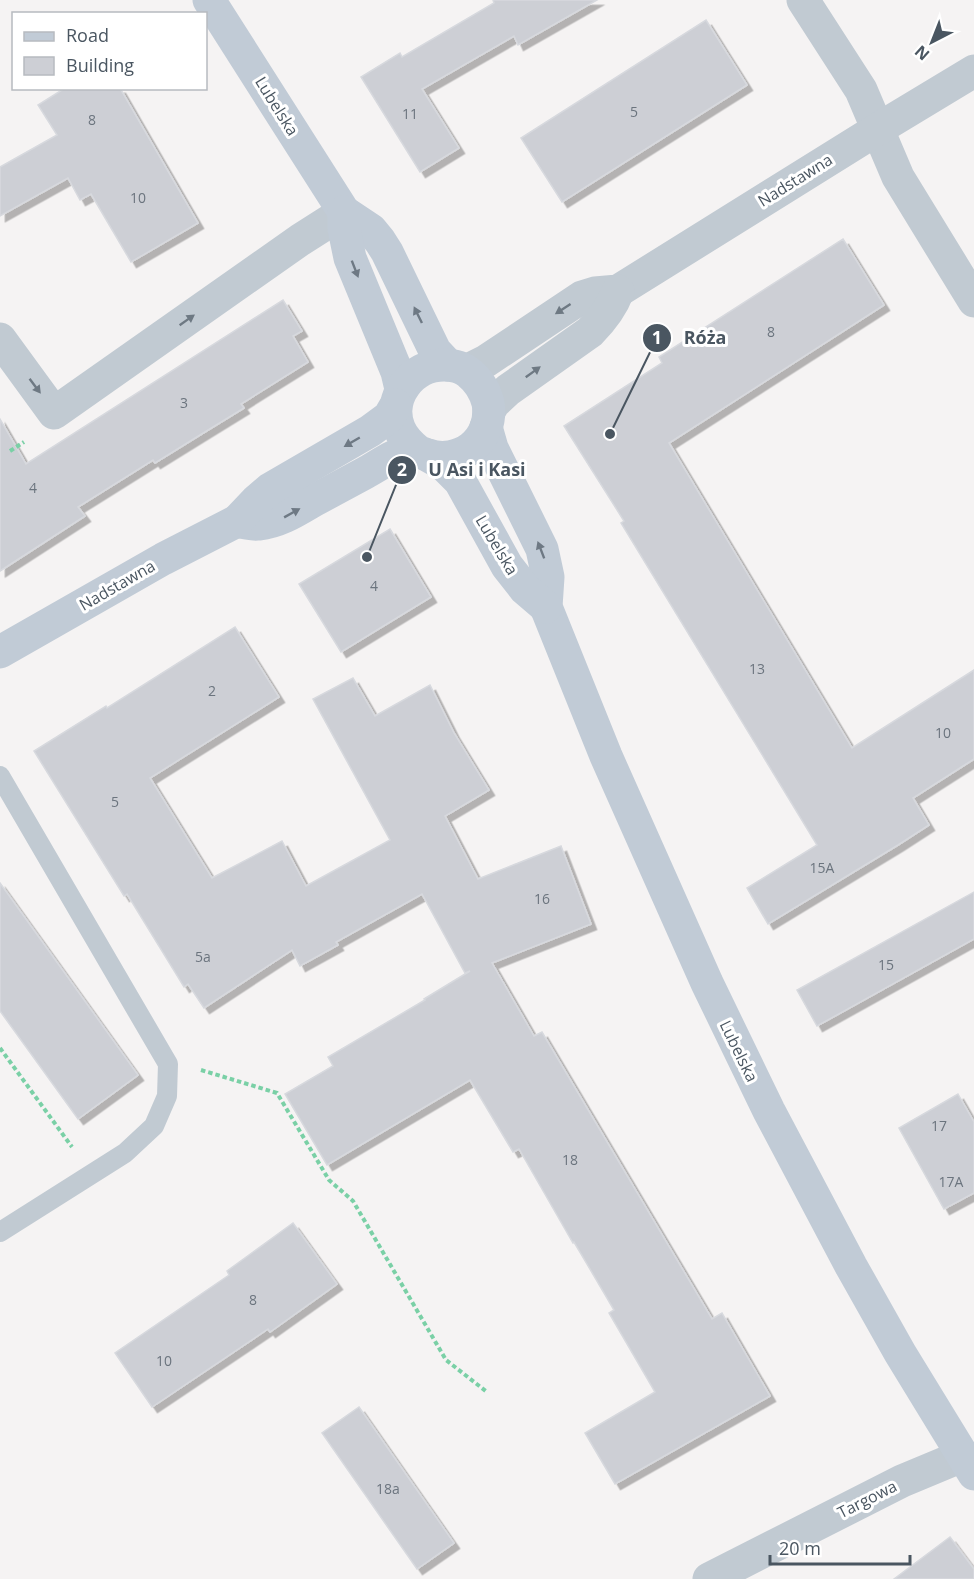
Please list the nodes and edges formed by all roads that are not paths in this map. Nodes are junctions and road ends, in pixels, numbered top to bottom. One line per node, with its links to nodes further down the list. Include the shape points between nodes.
1 (209, 0): 5 (street, Lubelska)
2 (803, 0): 4 (street, via 861,90)
3 (974, 72): 4 (street, Nadstawna)
4 (878, 129): 6 (street, Nadstawna); 7 (street, via 898,177)
5 (344, 212): 8 (street, one-way to 5, via 54,413); 9 (street, Lubelska, one-way to 5, via 435,351 383,246 371,230); 10 (street, Lubelska, one-way to 10, via 350,258 397,372)
6 (618, 291): 9 (street, Nadstawna, one-way to 9, via 582,297 486,361 470,369); 11 (street, Nadstawna, one-way to 6, via 494,403 508,390 590,332)
7 (974, 301)
8 (0, 339)
9 (456, 367): 10 (street, via 429,366 421,370 413,375); 11 (street, via 485,391)
10 (399, 397): 12 (street, via 398,427 410,445); 13 (street, Nadstawna, one-way to 13, via 389,417 377,427 270,489)
11 (488, 419): 12 (street, via 477,442 462,453 436,457); 14 (street, Lubelska, one-way to 11, via 548,577 542,549 492,448)
12 (423, 453): 13 (street, Nadstawna, one-way to 12, via 258,524 282,519 401,454); 14 (street, Lubelska, via 460,481 507,566)
13 (237, 521): 15 (street, Nadstawna)
14 (546, 607): 18 (street, Lubelska, via 606,756 740,1053 851,1266)
15 (0, 652)
16 (0, 776): 17 (lane, via 168,1064 167,1096 154,1126 125,1153)
17 (0, 1232)
18 (970, 1460): 19 (street, Targowa, via 902,1481)
19 (709, 1579)

